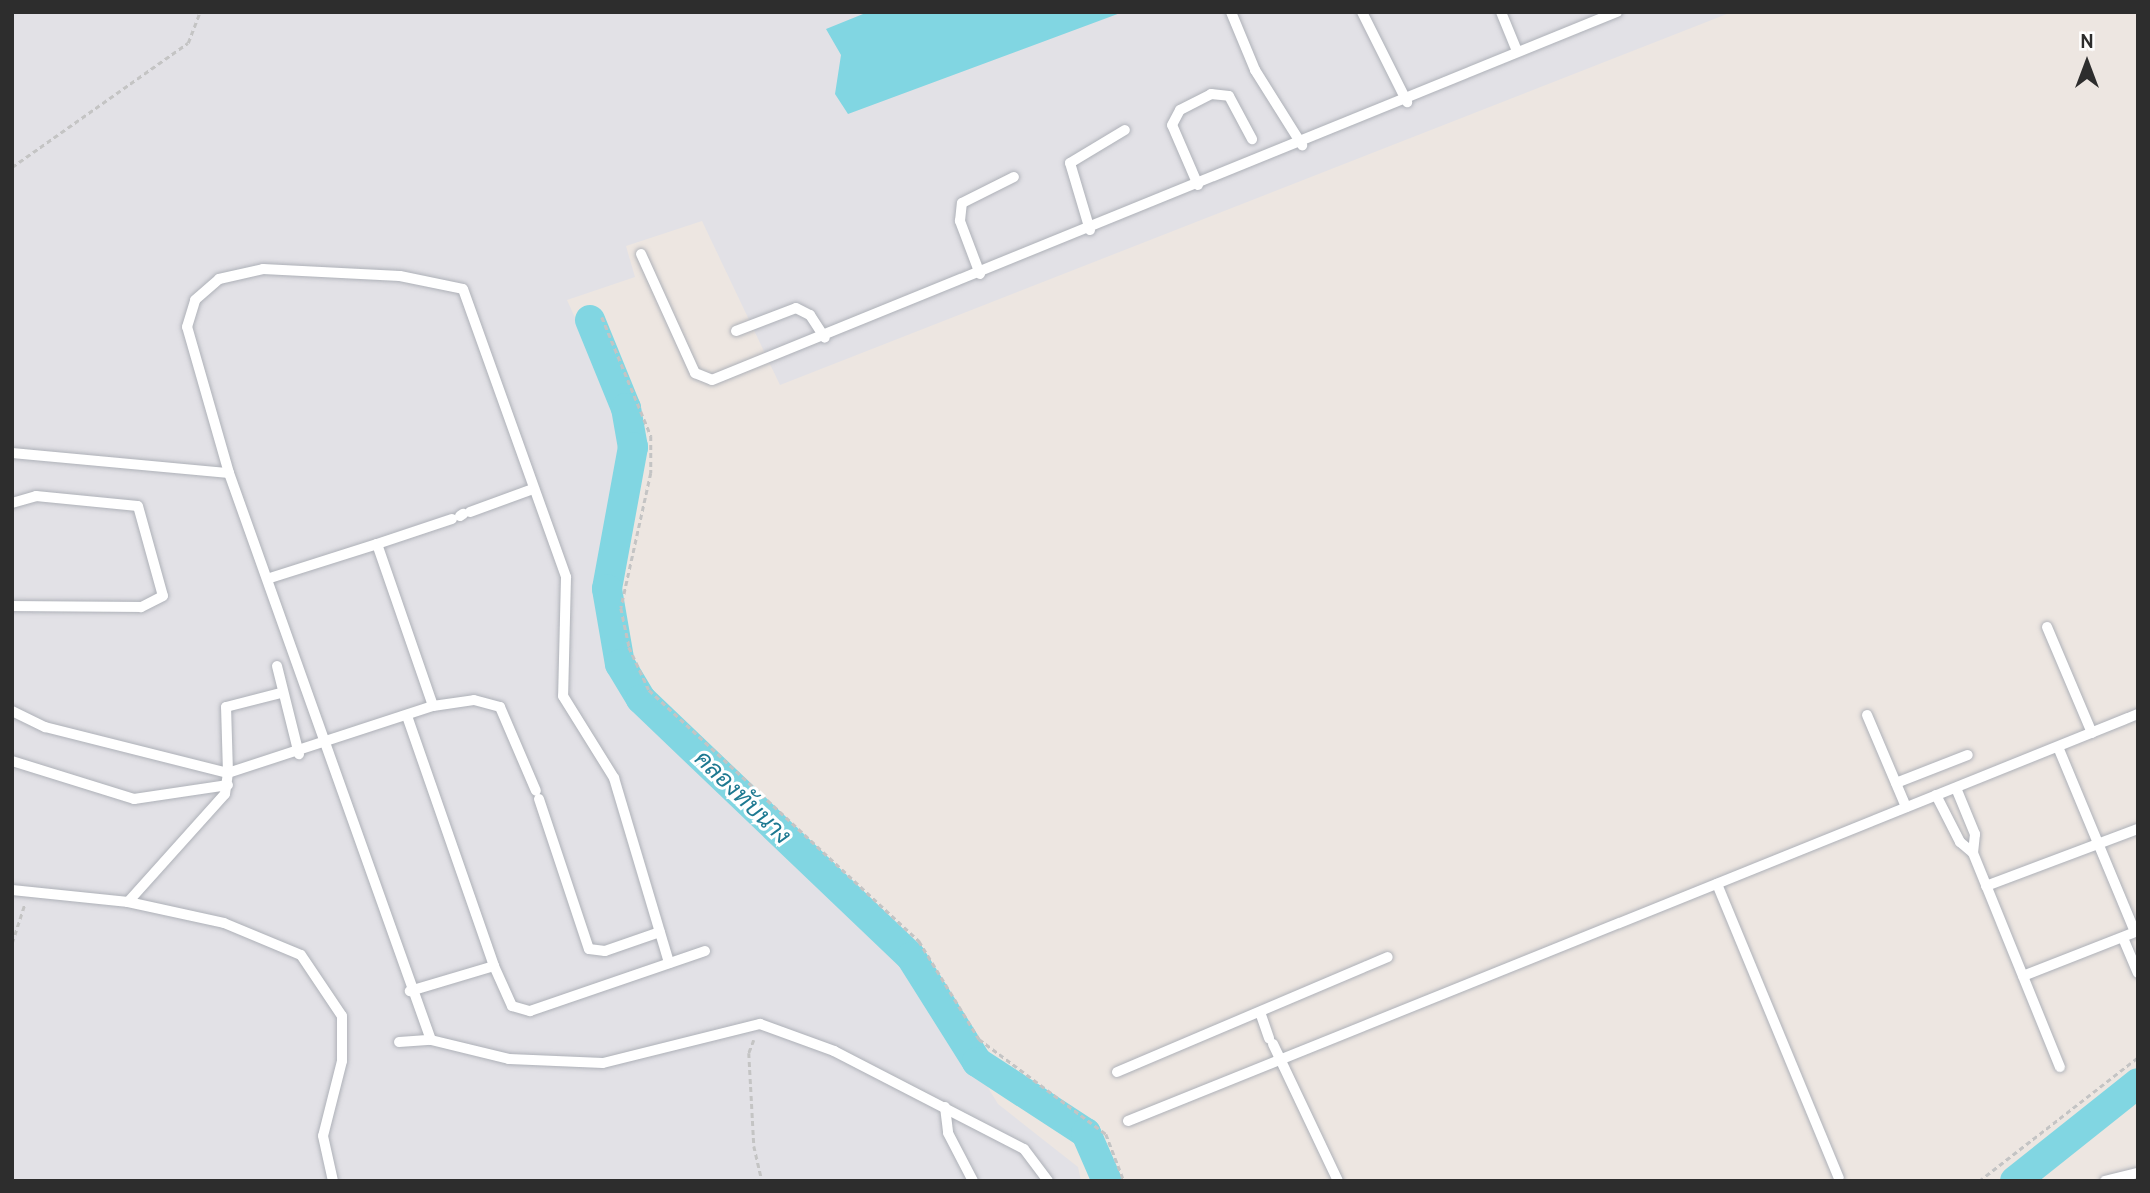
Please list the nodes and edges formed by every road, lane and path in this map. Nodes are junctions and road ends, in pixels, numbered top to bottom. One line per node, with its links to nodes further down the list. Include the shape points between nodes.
1 (200, 12): 11 (path, via 188,43)
2 (1231, 12): 10 (lane, via 1255,70)
3 (1362, 12): 7 (lane)
4 (1501, 12): 6 (lane)
5 (1617, 12): 6 (lane)
6 (1517, 51): 7 (lane)
7 (1406, 102): 10 (lane)
8 (1125, 130): 14 (lane, via 1070,163)
9 (1252, 139): 13 (lane, via 1229,96 1211,94 1180,110 1172,125)
10 (1302, 145): 13 (lane)
11 (12, 167)
12 (1014, 177): 16 (lane, via 962,203 960,221)
13 (1198, 185): 14 (lane)
14 (1090, 230): 16 (lane)
15 (641, 254): 19 (lane, via 704,379 729,376)
16 (980, 274): 19 (lane)
17 (602, 317): 83 (path, via 651,436 651,473 621,608 629,647 649,690 919,941 979,1039 1106,1134)
18 (736, 331): 19 (lane, via 796,308 810,315)
19 (825, 338)
20 (12, 453): 21 (lane)
21 (229, 473): 22 (lane, via 189,342 195,300 219,278 243,271 387,275 463,289); 25 (lane)
22 (533, 489): 24 (lane); 56 (lane, via 569,592 563,696 614,778)
23 (12, 503): 26 (lane, via 36,496 138,506 163,596 141,607)
24 (377, 544): 25 (lane); 30 (lane)
25 (270, 578): 36 (lane)
26 (12, 606)
27 (2047, 627): 35 (lane)
28 (277, 666): 29 (lane)
29 (281, 693): 38 (lane); 41 (lane, via 226,706)
30 (433, 706): 34 (lane); 56 (lane, via 474,700 500,707 538,795 589,949 605,951)
31 (12, 711): 41 (lane, via 45,727)
32 (2138, 714): 35 (lane)
33 (1867, 715): 42 (lane)
34 (407, 716): 36 (lane); 62 (lane)
35 (2092, 733): 37 (lane)
36 (325, 746): 38 (lane); 65 (lane)
37 (2059, 747): 44 (lane); 48 (lane)
38 (299, 754): 41 (lane)
39 (1968, 755): 42 (lane)
40 (12, 761): 43 (lane, via 134,799)
41 (228, 774): 43 (lane)
42 (1896, 783): 46 (lane)
43 (228, 785): 54 (lane)
44 (1956, 788): 45 (lane); 49 (lane, via 1975,834)
45 (1936, 795): 46 (lane); 49 (lane)
46 (1906, 807): 50 (lane)
47 (2138, 829): 48 (lane)
48 (2099, 844): 51 (lane); 55 (lane)
49 (1973, 853): 51 (lane)
50 (1717, 884): 71 (lane); 77 (lane)
51 (1986, 886): 64 (lane)
52 (12, 890): 53 (lane)
53 (28, 891): 54 (lane); 58 (path)
54 (128, 902): 79 (lane, via 247,930 300,955 342,1016 342,1061 323,1136)
55 (2137, 932): 57 (lane)
56 (660, 933): 61 (lane)
57 (2123, 938): 63 (lane); 64 (lane)
58 (12, 943)
59 (705, 951): 61 (lane)
60 (1388, 957): 66 (lane)
61 (669, 963): 62 (lane, via 530,1011 512,1006)
62 (494, 965): 65 (lane)
63 (2138, 973)
64 (2023, 975): 72 (lane)
65 (410, 991): 68 (lane)
66 (1260, 1012): 71 (lane); 73 (lane)
67 (760, 1024): 68 (lane, via 603,1063 509,1059); 74 (lane, via 834,1051); 80 (path, via 749,1053)
68 (431, 1040): 69 (lane)
69 (399, 1042)
70 (2138, 1057): 85 (path)
71 (1279, 1060): 75 (lane); 84 (lane)
72 (2060, 1067)
73 (1116, 1072)
74 (945, 1107): 81 (lane, via 948,1133); 82 (lane, via 1024,1149)
75 (1128, 1121)
76 (2138, 1172): 78 (lane)
77 (1839, 1178)
78 (2109, 1179)
79 (333, 1181)
80 (762, 1181)
81 (973, 1181)
82 (1048, 1181)
83 (1124, 1181)
84 (1338, 1181)
85 (1979, 1181)

